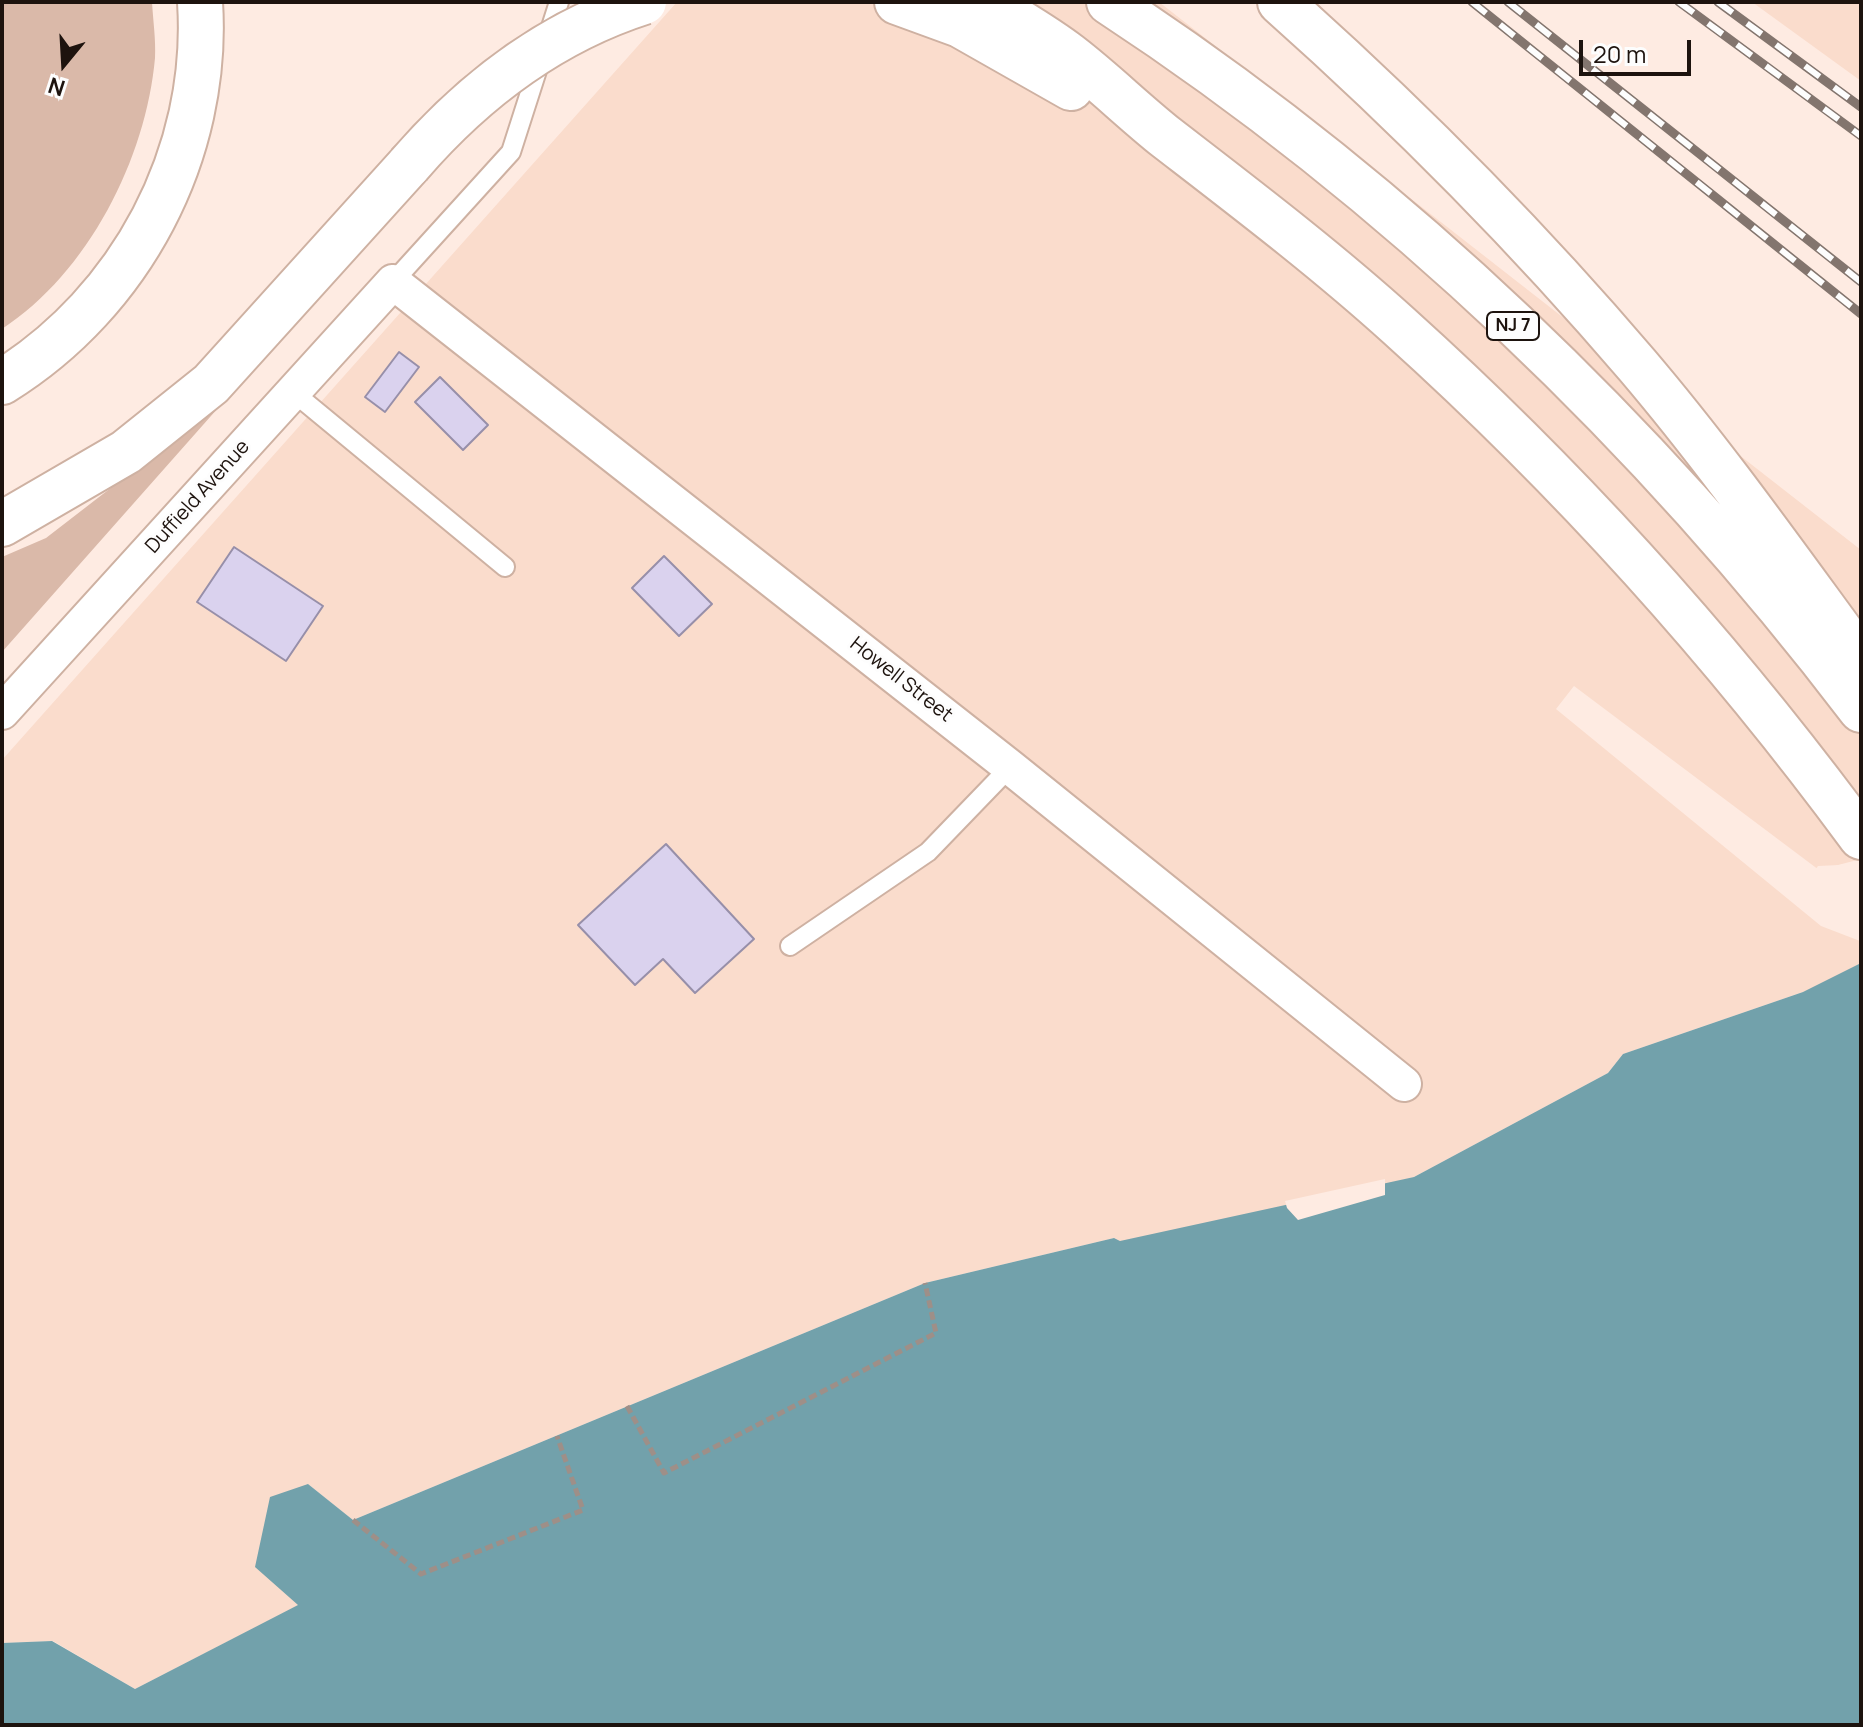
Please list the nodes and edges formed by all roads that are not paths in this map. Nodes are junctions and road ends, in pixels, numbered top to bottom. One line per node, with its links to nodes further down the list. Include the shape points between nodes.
1 (200, 2): 10 (highway, via 195,99 179,160 155,217 99,300 43,354)
2 (559, 2): 9 (lane, via 511,152)
3 (644, 2): 12 (highway, bridge, via 575,31 507,72 446,124 211,384 126,452)
4 (897, 2): 8 (highway, via 960,25)
5 (987, 2): 8 (highway, via 1067,54)
6 (1109, 2): 15 (highway, NJ 7, via 1302,141 1472,286 1685,500)
7 (1280, 2): 14 (highway, via 1441,151 1594,316 1742,497)
8 (1165, 137): 18 (highway, via 1348,281 1543,463 1694,625)
9 (393, 282): 11 (street, Duffield Avenue); 17 (street, Howell Street)
10 (2, 382)
11 (293, 392): 13 (lane); 16 (street, Duffield Avenue)
12 (2, 524)
13 (505, 567)
14 (1861, 659)
15 (1861, 710)
16 (2, 712)
17 (1010, 767): 19 (lane, via 928,852); 20 (street, Howell Street)
18 (1861, 837)
19 (790, 946)
20 (1404, 1084)

